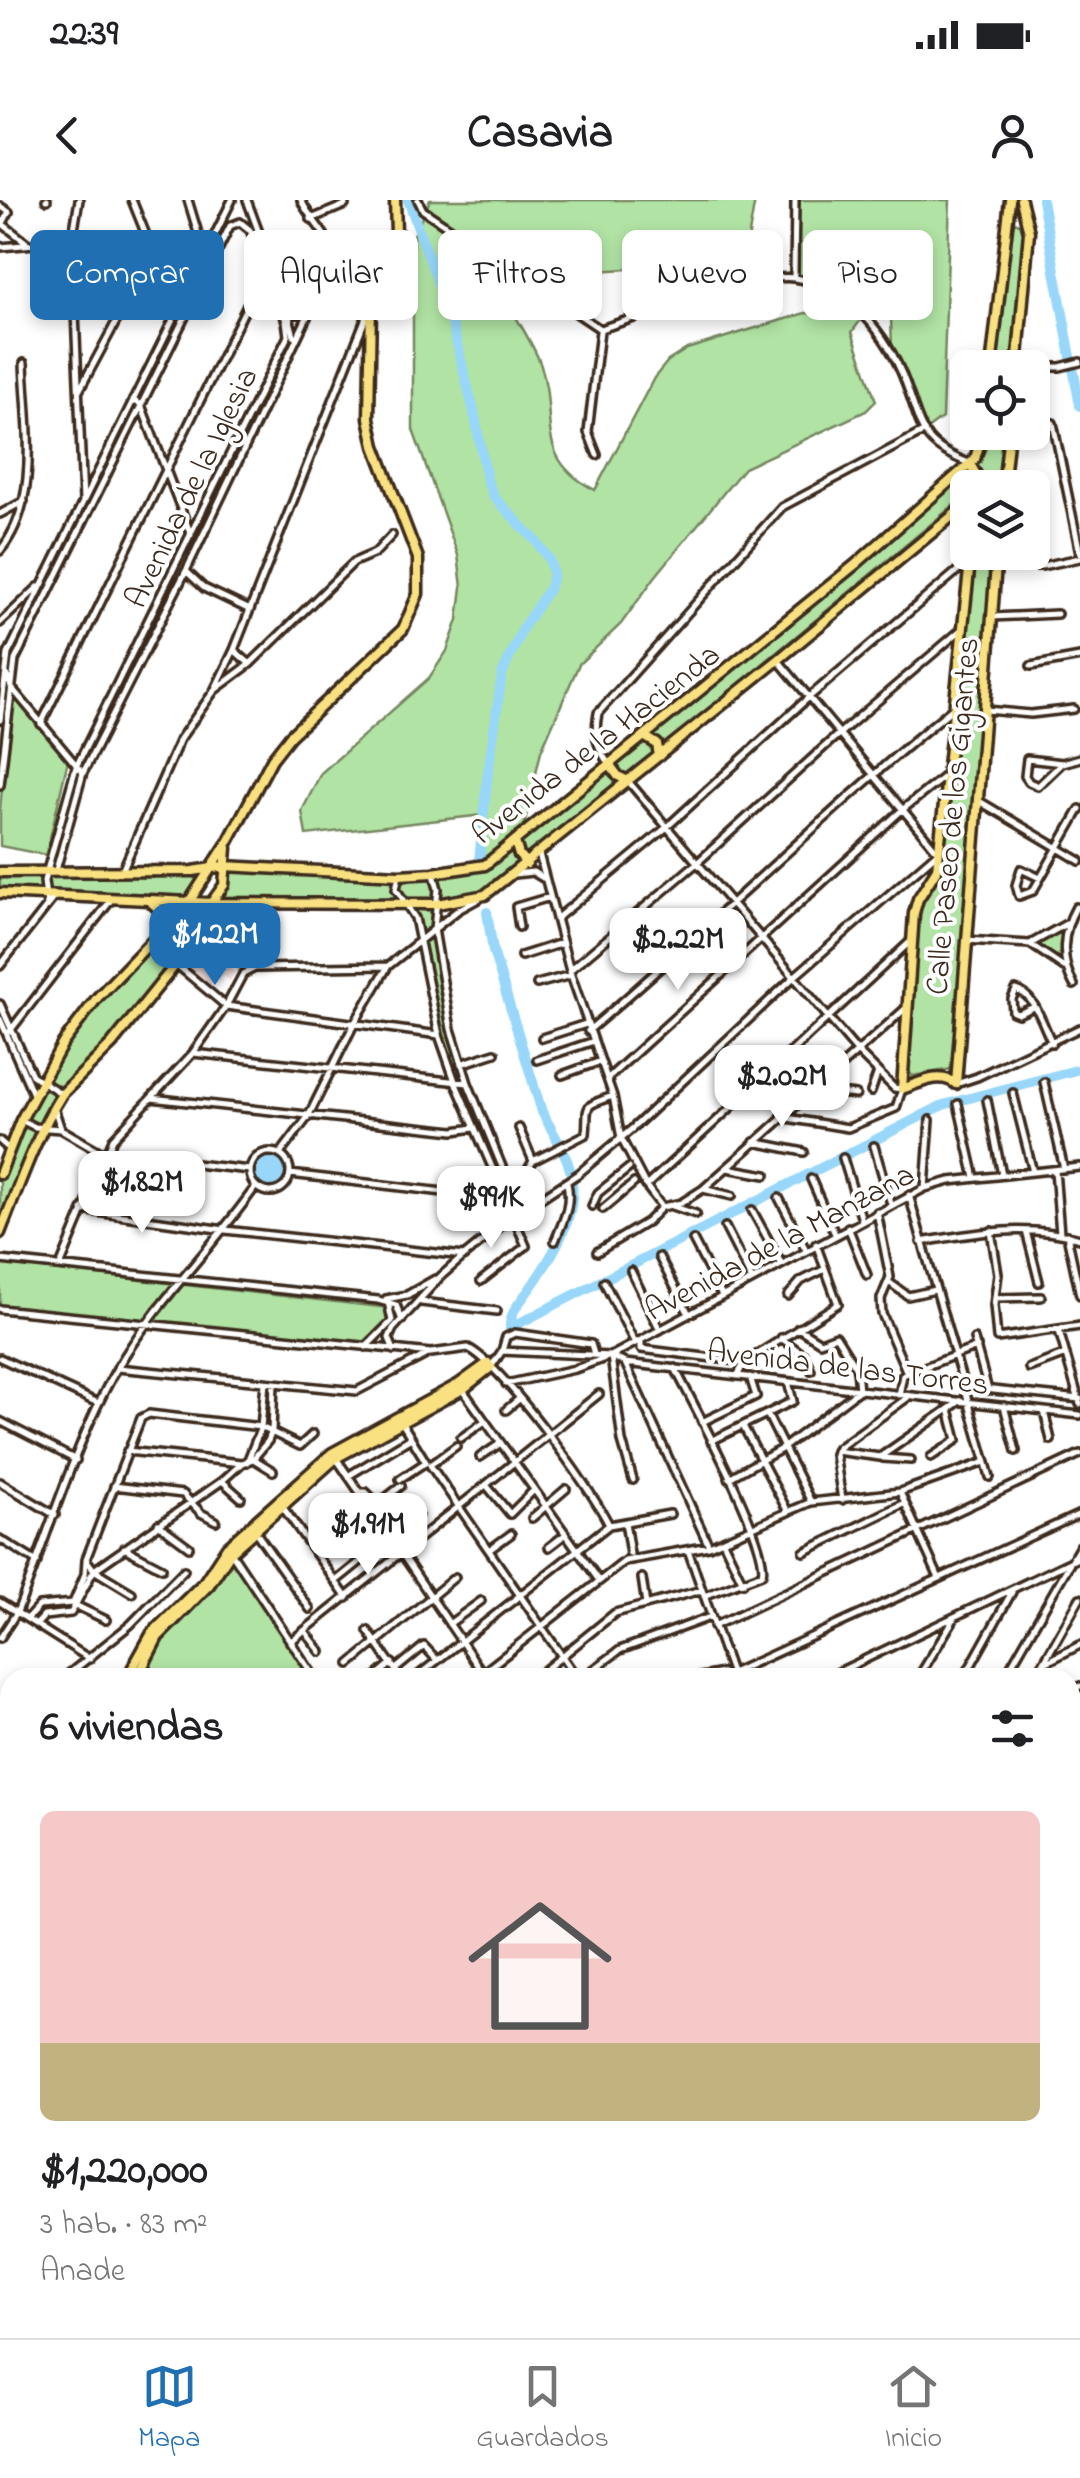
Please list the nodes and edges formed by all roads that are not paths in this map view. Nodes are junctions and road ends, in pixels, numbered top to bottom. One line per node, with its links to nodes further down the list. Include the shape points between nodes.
1 (79, 200): 19 (street)
2 (132, 200): 45 (street, via 148,240 146,266)
3 (188, 200): 20 (street)
4 (302, 200): 14 (street)
5 (395, 200): 25 (main road)
6 (418, 200): 38 (street)
7 (794, 200): 29 (street)
8 (1010, 200): 16 (main road)
9 (1021, 200): 17 (main road)
10 (232, 202): 11 (street); 21 (street)
11 (248, 202): 23 (street, Avenida de la Iglesia)
12 (345, 205): 14 (street)
13 (0, 206): 15 (street, via 9,212)
14 (311, 219): 24 (street)
15 (1, 222): 18 (street)
16 (1007, 224): 17 (main road); 40 (main road)
17 (1026, 224): 41 (main road)
18 (10, 230): 26 (street); 28 (street)
19 (74, 230)
20 (197, 230)
21 (217, 230)
22 (249, 230): 47 (street, Avenida de la Iglesia, via 233,223)
23 (258, 230)
24 (320, 230)
25 (396, 230)
26 (27, 242): 27 (street); 28 (street)
27 (30, 242)
28 (4, 246)
29 (794, 278): 38 (street, via 764,280); 52 (street, via 866,314 892,349)
30 (244, 312): 58 (street)
31 (75, 320): 45 (street)
32 (172, 320): 46 (street)
33 (282, 320): 53 (street, Avenida de la Iglesia, via 288,336)
34 (290, 320): 39 (street, Avenida de la Iglesia)
35 (305, 320): 39 (street)
36 (365, 320): 75 (street)
37 (371, 320): 116 (main road, via 369,418 418,558 418,594 394,639 272,759)
38 (600, 330): 55 (street, via 588,432)
39 (294, 339): 53 (street, Avenida de la Iglesia)
40 (993, 350)
41 (1018, 350)
42 (1080, 362): 44 (street)
43 (24, 363): 59 (street)
44 (1050, 366)
45 (77, 394): 60 (street)
46 (133, 400): 47 (street); 48 (street)
47 (141, 406): 49 (street); 50 (street, Avenida de la Iglesia)
48 (125, 416): 50 (street); 60 (street)
49 (145, 419): 50 (street); 58 (street)
50 (134, 421): 73 (street, Avenida de la Iglesia)
51 (1050, 422): 66 (street)
52 (923, 432): 56 (street, via 932,445); 104 (street, via 782,507 598,713 594,732)
53 (242, 441): 63 (street, Avenida de la Iglesia); 68 (street, Avenida de la Iglesia)
54 (980, 450): 56 (main road)
55 (597, 455)
56 (970, 464): 57 (main road); 98 (main road, Avenida de la Hacienda)
57 (974, 470)
58 (165, 472): 63 (street); 96 (street)
59 (24, 500): 61 (street); 65 (street)
60 (82, 502): 72 (street)
61 (0, 514)
62 (950, 518): 84 (main road, Avenida de la Hacienda)
63 (191, 535): 99 (street, Avenida de la Iglesia)
64 (392, 535): 86 (street, via 354,562)
65 (0, 551)
66 (1080, 556): 67 (street)
67 (1050, 564)
68 (186, 570): 75 (street, via 204,588); 102 (street, Avenida de la Iglesia)
69 (955, 570): 91 (street)
70 (969, 570): 80 (main road, Calle Paseo de los Gigantes)
71 (996, 570): 78 (main road, Calle Paseo de los Gigantes)
72 (42, 584): 73 (street); 74 (street); 77 (street)
73 (51, 588): 85 (street, Avenida de la Iglesia)
74 (13, 609): 77 (street); 79 (street)
75 (250, 610): 81 (street)
76 (1057, 614): 78 (street)
77 (26, 618): 82 (street)
78 (992, 618): 94 (main road, Calle Paseo de los Gigantes)
79 (0, 623)
80 (962, 629): 92 (main road, Calle Paseo de los Gigantes); 97 (street)
81 (234, 650): 86 (street); 90 (street)
82 (8, 656): 85 (street); 88 (street)
83 (1080, 657): 87 (street)
84 (778, 660): 91 (street); 100 (main road, Avenida de la Hacienda)
85 (15, 662): 89 (street, Avenida de la Iglesia)
86 (250, 664): 90 (street)
87 (1031, 666)
88 (6, 672): 89 (street); 95 (street)
89 (11, 687): 96 (street); 110 (street, Avenida de la Iglesia)
90 (214, 690): 127 (street, via 180,739)
91 (808, 698): 97 (street); 114 (street)
92 (952, 709): 107 (street); 108 (main road, Calle Paseo de los Gigantes)
93 (1074, 709): 94 (street)
94 (986, 710): 111 (main road, Calle Paseo de los Gigantes)
95 (0, 720)
96 (41, 724): 105 (street)
97 (838, 734): 107 (street); 121 (street)
98 (644, 736): 100 (main road, via 657,744); 104 (main road, Avenida de la Hacienda)
99 (84, 752): 102 (street); 105 (street, Avenida de la Iglesia)
100 (659, 756): 109 (main road, Avenida de la Hacienda)
101 (1080, 758): 103 (street)
102 (90, 760): 106 (street, Avenida de la Iglesia)
103 (1062, 763): 103 (street, via 1027,759 1025,776 1038,786)
104 (609, 764): 109 (main road); 115 (main road, Avenida de la Hacienda)
105 (76, 767): 106 (street); 126 (street, Avenida de la Iglesia)
106 (84, 772): 126 (street, Avenida de la Iglesia)
107 (872, 773): 112 (street); 144 (street)
108 (945, 776): 112 (street); 119 (main road, Calle Paseo de los Gigantes)
109 (628, 781): 114 (street); 120 (main road, Avenida de la Hacienda)
110 (0, 784)
111 (976, 799): 118 (street); 153 (main road, Calle Paseo de los Gigantes)
112 (902, 810): 119 (street); 151 (street)
113 (1079, 814): 118 (street)
114 (668, 827): 121 (street); 146 (street)
115 (526, 834): 117 (main road, Avenida de la Hacienda); 120 (main road)
116 (228, 842): 124 (main road); 125 (main road)
117 (514, 842): 123 (main road); 129 (main road, Avenida de la Hacienda, via 485,865)
118 (1058, 848): 122 (street); 132 (street)
119 (938, 852): 152 (main road, Calle Paseo de los Gigantes, via 937,869 916,906); 163 (street)
120 (539, 854): 123 (main road, Avenida de la Hacienda); 133 (street)
121 (698, 862): 144 (street); 162 (street)
122 (1080, 862)
123 (528, 864): 131 (main road, Avenida de la Hacienda)
124 (225, 866): 125 (main road, Avenida de la Hacienda); 130 (main road, Avenida de la Hacienda); 141 (main road, via 224,885)
125 (208, 869): 127 (main road, Avenida de la Hacienda); 140 (main road)
126 (52, 870): 127 (main road, Avenida de la Hacienda); 128 (main road, Avenida de la Hacienda); 136 (street, Avenida de la Iglesia)
127 (122, 870)
128 (0, 872)
129 (434, 873): 130 (main road, Avenida de la Hacienda); 143 (street)
130 (399, 874): 142 (street, via 396,888)
131 (514, 874): 133 (street, via 533,872); 135 (main road, Avenida de la Hacienda)
132 (1040, 878): 132 (street, via 1032,892 1019,896 1021,869)
133 (546, 880): 137 (street)
134 (0, 893): 136 (main road, Avenida de la Hacienda)
135 (485, 895): 143 (main road, Avenida de la Hacienda); 150 (street)
136 (50, 896): 138 (main road, Avenida de la Hacienda); 158 (street, Avenida de la Iglesia)
137 (550, 896): 146 (street); 148 (street, via 516,907)
138 (112, 900): 139 (main road, Avenida de la Hacienda); 175 (street)
139 (148, 901): 140 (main road, Avenida de la Hacienda); 149 (main road, via 165,915)
140 (189, 902): 141 (main road, Avenida de la Hacienda); 149 (main road)
141 (212, 904): 142 (main road, Avenida de la Hacienda); 159 (main road)
142 (406, 904): 143 (main road, Avenida de la Hacienda); 155 (street, via 416,918)
143 (437, 904): 150 (street)
144 (732, 904): 151 (street); 173 (street)
145 (1076, 907): 147 (street)
146 (556, 920): 154 (street)
147 (1066, 924): 156 (street); 161 (street)
148 (519, 927)
149 (164, 928): 190 (main road, via 97,998)
150 (434, 930): 155 (street); 185 (street)
151 (763, 940): 163 (street); 189 (street)
152 (912, 940): 168 (main road, Calle Paseo de los Gigantes); 170 (street)
153 (966, 940): 156 (street); 194 (main road, Calle Paseo de los Gigantes)
154 (562, 943): 157 (street); 162 (street)
155 (418, 944): 160 (street); 176 (street)
156 (1030, 944): 161 (street)
157 (521, 956)
158 (1, 963)
159 (176, 964): 167 (street); 198 (main road)
160 (388, 966): 167 (street, via 256,968 243,974); 172 (street)
161 (1064, 967): 165 (street)
162 (570, 972): 164 (street); 173 (street)
163 (794, 978): 170 (street); 215 (street)
164 (537, 984)
165 (1074, 985)
166 (0, 1004): 175 (street)
167 (226, 1006): 172 (street); 182 (street)
168 (906, 1008): 180 (street); 195 (main road, Calle Paseo de los Gigantes)
169 (1034, 1008): 169 (street, via 1027,995 1016,990 1013,1012); 179 (street)
170 (827, 1018): 180 (street); 241 (street)
171 (0, 1019): 201 (street)
172 (354, 1024): 176 (street); 186 (street)
173 (587, 1027): 177 (street); 178 (street)
174 (1080, 1028): 179 (street)
175 (10, 1031): 190 (street, via 32,1075)
176 (439, 1035): 193 (street)
177 (542, 1038)
178 (592, 1042): 183 (street); 184 (street)
179 (1052, 1043): 194 (street)
180 (856, 1050): 187 (street); 196 (street)
181 (495, 1052): 185 (street)
182 (193, 1053): 186 (street); 203 (street)
183 (537, 1060)
184 (601, 1061): 188 (street); 189 (street)
185 (461, 1064): 192 (street)
186 (332, 1069): 193 (street); 208 (street)
187 (878, 1072): 195 (street); 197 (street)
188 (562, 1074)
189 (608, 1079): 202 (street)
190 (43, 1080): 198 (street); 201 (main road)
191 (1044, 1082): 228 (street)
192 (468, 1083): 193 (street); 244 (street)
193 (456, 1084): 212 (street)
194 (956, 1084): 195 (main road, via 931,1080)
195 (902, 1089): 207 (street, via 896,1108 848,1128)
196 (811, 1090): 200 (street); 207 (street)
197 (872, 1092)
198 (62, 1094): 206 (main road)
199 (1013, 1094): 231 (street)
200 (856, 1095)
201 (34, 1096): 209 (main road)
202 (612, 1096): 215 (street); 224 (street, via 586,1109 586,1134)
203 (151, 1098): 208 (street); 220 (street)
204 (987, 1100): 234 (street)
205 (958, 1104): 236 (street)
206 (54, 1107): 211 (main road); 214 (street)
207 (782, 1116): 216 (street)
208 (308, 1117): 212 (street); 221 (street)
209 (22, 1120): 211 (street); 217 (main road)
210 (930, 1120): 242 (street)
211 (43, 1126): 214 (street); 266 (main road)
212 (474, 1128): 248 (street)
213 (518, 1128): 224 (street)
214 (61, 1129): 220 (street)
215 (621, 1138): 222 (street); 238 (street)
216 (754, 1142): 219 (street); 227 (street)
217 (3, 1145): 232 (main road)
218 (874, 1146): 249 (street)
219 (804, 1152)
220 (104, 1154): 229 (street); 254 (street)
221 (280, 1154): 229 (street, via 261,1154); 233 (street)
222 (630, 1157): 226 (street); 241 (street)
223 (843, 1158): 260 (street)
224 (533, 1161): 244 (street)
225 (1080, 1166): 228 (street, Avenida de la Manzana)
226 (629, 1168): 239 (street); 250 (street, via 598,1192)
227 (726, 1168): 235 (street); 243 (street)
228 (1064, 1169): 230 (street, Avenida de la Manzana)
229 (250, 1170): 240 (street)
230 (1055, 1170): 231 (street, Avenida de la Manzana); 268 (street)
231 (1032, 1172): 234 (street, Avenida de la Manzana)
232 (0, 1174)
233 (290, 1174): 240 (street, via 277,1191); 248 (street)
234 (1002, 1175): 236 (street, Avenida de la Manzana)
235 (766, 1176)
236 (974, 1178): 242 (street, Avenida de la Manzana)
237 (811, 1179): 267 (street)
238 (568, 1181): 256 (street); 271 (street, via 568,1208)
239 (634, 1183): 241 (street); 253 (street)
240 (256, 1186): 263 (street)
241 (646, 1186): 252 (street)
242 (925, 1188): 245 (street, Avenida de la Manzana)
243 (702, 1189): 246 (street); 251 (street)
244 (513, 1195): 248 (street); 256 (street)
245 (909, 1195): 249 (street, Avenida de la Manzana); 272 (street)
246 (732, 1196)
247 (780, 1198): 274 (street)
248 (503, 1199): 259 (street)
249 (891, 1204): 257 (street, Avenida de la Manzana)
250 (592, 1206)
251 (672, 1206): 252 (street); 258 (street)
252 (662, 1207): 275 (street)
253 (604, 1209)
254 (82, 1210): 263 (street); 280 (street)
255 (752, 1210): 279 (street)
256 (520, 1211): 259 (street)
257 (877, 1212): 260 (street, Avenida de la Manzana); 290 (street)
258 (696, 1214)
259 (512, 1217): 276 (street); 287 (street, via 526,1246)
260 (862, 1220): 262 (street, Avenida de la Manzana)
261 (726, 1227): 286 (street)
262 (848, 1227): 267 (street, Avenida de la Manzana); 283 (street)
263 (225, 1230): 276 (street); 285 (street)
264 (1026, 1230): 265 (street); 268 (street); 289 (street)
265 (991, 1231): 272 (street); 296 (street)
266 (0, 1233)
267 (835, 1234): 273 (street, Avenida de la Manzana)
268 (1064, 1234): 270 (street); 292 (street)
269 (693, 1240): 293 (street)
270 (1080, 1240)
271 (555, 1241)
272 (920, 1242): 291 (street)
273 (816, 1244): 274 (street, Avenida de la Manzana); 281 (street)
274 (806, 1250): 279 (street, Avenida de la Manzana)
275 (597, 1252)
276 (464, 1256): 284 (street)
277 (659, 1257): 302 (street)
278 (0, 1260): 280 (street)
279 (781, 1263): 286 (street, Avenida de la Manzana)
280 (60, 1266): 285 (street)
281 (825, 1268): 294 (street); 306 (street, via 838,1304)
282 (630, 1271): 307 (street)
283 (867, 1275)
284 (440, 1276): 297 (street, via 407,1295); 299 (street)
285 (184, 1278): 297 (street); 304 (street)
286 (751, 1278): 293 (street, Avenida de la Manzana)
287 (481, 1281)
288 (604, 1282): 312 (street)
289 (1039, 1282)
290 (890, 1283): 291 (street, via 908,1296); 330 (street, via 882,1314)
291 (934, 1290): 320 (street)
292 (1080, 1295)
293 (722, 1296): 302 (street, Avenida de la Manzana)
294 (788, 1296)
295 (1041, 1297): 296 (street)
296 (996, 1298): 308 (street, via 997,1338)
297 (378, 1300): 298 (street)
298 (388, 1302): 303 (street); 313 (street, via 392,1321)
299 (420, 1302): 301 (street); 303 (street)
300 (0, 1309): 304 (street)
301 (497, 1310)
302 (689, 1314): 307 (street, Avenida de la Manzana)
303 (402, 1320): 315 (street, via 389,1338)
304 (145, 1325): 313 (street); 326 (street)
305 (1080, 1326): 308 (street)
306 (798, 1328): 310 (street); 339 (street, via 820,1342 836,1336 856,1370)
307 (660, 1330): 309 (street, Avenida de la Manzana)
308 (1060, 1331): 318 (street)
309 (646, 1336): 312 (street, Avenida de la Manzana); 323 (street, Avenida de las Torres, via 640,1348)
310 (781, 1338): 323 (street); 329 (street, via 802,1352)
311 (974, 1339): 314 (street)
312 (634, 1343): 319 (street, Avenida de la Manzana)
313 (366, 1347): 315 (street)
314 (976, 1348): 320 (street); 340 (street)
315 (394, 1350): 317 (street)
316 (502, 1351): 322 (street); 322 (street, via 515,1333 591,1344); 324 (street)
317 (431, 1353): 324 (street, via 468,1348); 335 (street, via 361,1390)
318 (1066, 1354): 328 (street); 346 (street)
319 (612, 1356): 322 (street, Avenida de la Manzana); 325 (street, Avenida de las Torres); 389 (street)
320 (954, 1356): 330 (street); 337 (street)
321 (0, 1358): 347 (street)
322 (595, 1359): 336 (street, Avenida de la Manzana)
323 (745, 1362): 331 (street)
324 (491, 1363): 336 (street); 338 (main road); 354 (main road)
325 (625, 1363): 327 (street, Avenida de las Torres); 426 (street)
326 (117, 1368): 334 (street); 347 (street)
327 (675, 1368): 331 (street, Avenida de las Torres); 357 (street)
328 (1029, 1368)
329 (811, 1370)
330 (908, 1373): 342 (street, via 901,1376)
331 (736, 1376): 332 (street, Avenida de las Torres)
332 (750, 1377): 333 (street, Avenida de las Torres); 357 (street, via 756,1396)
333 (788, 1382): 339 (street, Avenida de las Torres); 352 (street, via 794,1401)
334 (264, 1383): 335 (street); 359 (street)
335 (274, 1384): 360 (street)
336 (506, 1384): 344 (street)
337 (962, 1387): 340 (street, Avenida de las Torres); 345 (street)
338 (463, 1390): 354 (main road); 356 (street)
339 (859, 1390): 342 (street, Avenida de las Torres); 369 (street)
340 (988, 1390): 346 (street, Avenida de las Torres)
341 (599, 1394): 362 (street)
342 (899, 1395): 343 (street, Avenida de las Torres)
343 (909, 1396): 345 (street, Avenida de las Torres); 371 (street)
344 (519, 1399): 350 (street); 362 (street)
345 (963, 1401): 348 (street, Avenida de las Torres); 349 (street); 382 (street)
346 (1080, 1401)
347 (98, 1403): 378 (street)
348 (1004, 1406): 351 (street, Avenida de las Torres); 372 (street)
349 (949, 1409): 375 (street); 376 (street, via 957,1440)
350 (506, 1410)
351 (1044, 1411): 353 (street, Avenida de las Torres); 365 (street)
352 (767, 1414): 358 (street); 369 (street)
353 (1080, 1414)
354 (399, 1418): 363 (street); 377 (main road); 402 (main road, via 332,1453)
355 (0, 1421): 378 (street)
356 (485, 1421): 364 (street); 367 (street)
357 (702, 1422): 366 (street)
358 (744, 1426): 366 (street); 381 (street)
359 (261, 1428): 360 (street); 370 (street, via 149,1414); 379 (street)
360 (272, 1430): 361 (street, via 300,1446); 379 (street)
361 (313, 1434)
362 (548, 1437): 384 (street); 416 (street)
363 (411, 1438): 383 (street); 386 (street)
364 (460, 1438)
365 (1051, 1440)
366 (711, 1441): 388 (street)
367 (501, 1443): 374 (street); 384 (street)
368 (456, 1446): 383 (street)
369 (783, 1448): 381 (street); 400 (street)
370 (127, 1451): 379 (street); 392 (street)
371 (836, 1451): 375 (street); 399 (street)
372 (1016, 1451)
373 (1080, 1454): 419 (street)
374 (480, 1457)
375 (880, 1457): 380 (street)
376 (931, 1457)
377 (336, 1458): 386 (street); 402 (main road)
378 (76, 1460): 410 (street)
379 (248, 1460): 385 (street); 391 (street)
380 (911, 1460)
381 (762, 1461): 388 (street); 406 (street)
382 (985, 1462): 387 (street); 397 (street)
383 (428, 1464): 396 (street, via 378,1504); 405 (street)
384 (515, 1464): 393 (street); 394 (street)
385 (273, 1471)
386 (348, 1476): 396 (street)
387 (990, 1477)
388 (729, 1478): 417 (street)
389 (633, 1480)
390 (0, 1482): 410 (street)
391 (222, 1482): 398 (street); 401 (street)
392 (114, 1486): 401 (street, via 183,1494); 439 (street)
393 (487, 1486): 394 (street, via 510,1514); 405 (street)
394 (534, 1490): 404 (street)
395 (566, 1490): 404 (street)
396 (359, 1492): 407 (street)
397 (900, 1492): 399 (street); 403 (street)
398 (241, 1498)
399 (842, 1501): 400 (street)
400 (812, 1502): 406 (street)
401 (192, 1503): 413 (street); 415 (street)
402 (280, 1503): 418 (main road); 449 (street); 487 (main road, via 227,1547 204,1582 152,1632)
403 (905, 1503): 419 (street); 435 (street)
404 (546, 1506): 412 (street); 422 (street)
405 (459, 1508): 431 (street); 436 (street)
406 (786, 1510): 417 (street)
407 (372, 1511): 411 (street, via 391,1538); 420 (street)
408 (670, 1514): 414 (street)
409 (1080, 1514): 447 (street)
410 (55, 1515): 441 (street)
411 (418, 1515)
412 (532, 1518)
413 (216, 1521)
414 (625, 1522): 416 (street); 437 (street)
415 (158, 1524): 425 (street); 430 (street)
416 (609, 1525): 432 (street)
417 (752, 1528): 424 (street); 450 (street, via 764,1572)
418 (255, 1531): 434 (main road); 462 (street)
419 (918, 1531): 447 (street); 471 (street)
420 (346, 1532)
421 (511, 1534): 431 (street)
422 (566, 1534): 429 (street); 432 (street)
423 (0, 1539): 441 (street)
424 (724, 1541): 426 (street); 450 (street)
425 (189, 1546)
426 (709, 1546): 433 (street)
427 (1080, 1546): 440 (street)
428 (378, 1547): 449 (street)
429 (548, 1547)
430 (124, 1548): 442 (street); 443 (street)
431 (489, 1550): 454 (street)
432 (577, 1550): 448 (street); 454 (street)
433 (688, 1550): 448 (street, via 626,1561); 453 (street)
434 (231, 1552): 476 (street); 488 (main road, via 210,1586 158,1637)
435 (804, 1552)
436 (402, 1554): 455 (street); 456 (street)
437 (630, 1554)
438 (1080, 1556): 440 (street)
439 (86, 1559): 443 (street); 466 (street, via 73,1603 39,1606)
440 (1072, 1560): 451 (street); 502 (street)
441 (37, 1562): 463 (street)
442 (162, 1568)
443 (94, 1570): 452 (street); 461 (street)
444 (184, 1570): 481 (street)
445 (455, 1577): 455 (street)
446 (642, 1578): 460 (street)
447 (939, 1578): 498 (street)
448 (598, 1579): 470 (street)
449 (336, 1582): 456 (street)
450 (742, 1582): 453 (street)
451 (1013, 1589): 464 (street); 501 (street)
452 (132, 1593)
453 (703, 1593): 460 (street); 465 (street)
454 (520, 1595): 470 (street); 475 (street)
455 (430, 1596): 469 (street); 477 (street)
456 (347, 1598): 472 (street)
457 (481, 1601): 469 (street)
458 (0, 1602): 463 (street)
459 (1078, 1604): 484 (street)
460 (646, 1605): 480 (street, via 616,1613)
461 (77, 1606): 467 (street); 468 (street)
462 (310, 1610)
463 (17, 1612): 466 (street); 474 (street)
464 (956, 1616): 499 (street); 500 (street)
465 (710, 1617): 471 (street); 496 (street, via 620,1650)
466 (28, 1618): 468 (street)
467 (106, 1620)
468 (37, 1624): 481 (street)
469 (449, 1624): 475 (street)
470 (541, 1626): 480 (street); 493 (street)
471 (714, 1626): 497 (street)
472 (305, 1631): 476 (street); 479 (street)
473 (368, 1631): 477 (street)
474 (0, 1638)
475 (461, 1641): 482 (street); 492 (street)
476 (290, 1642): 489 (street)
477 (376, 1642): 483 (street); 485 (street)
478 (1080, 1644): 484 (street)
479 (321, 1652)
480 (562, 1656): 494 (street); 495 (street)
481 (90, 1659): 486 (street)
482 (438, 1660): 485 (street, via 423,1647); 491 (street)
483 (350, 1664)
484 (1043, 1664): 503 (street)
485 (394, 1666): 490 (street)
486 (78, 1668)
487 (132, 1668)
488 (142, 1668)
489 (308, 1668)
490 (391, 1668)
491 (428, 1668)
492 (479, 1668)
493 (492, 1668)
494 (547, 1668)
495 (572, 1668)
496 (594, 1668)
497 (730, 1668)
498 (740, 1668)
499 (847, 1668)
500 (924, 1668)
501 (970, 1668)
502 (1010, 1668)
503 (1041, 1668)

